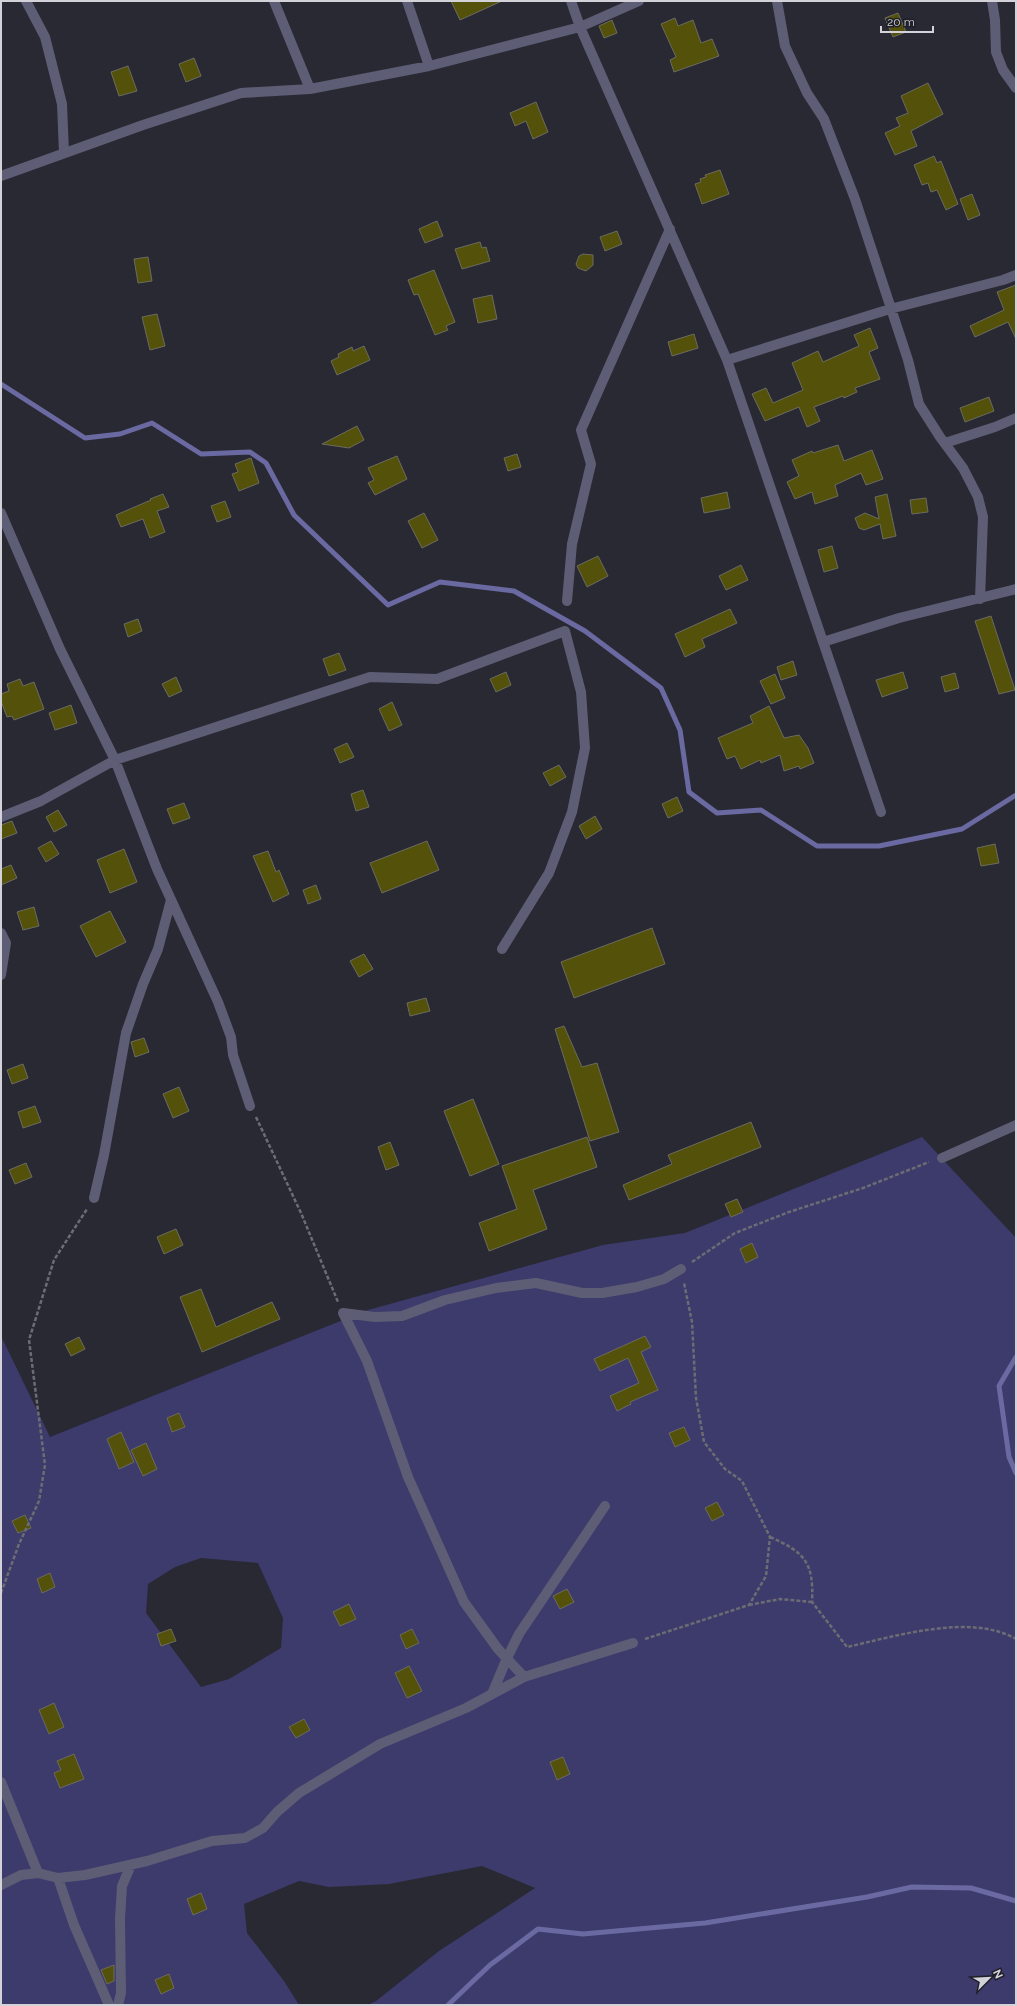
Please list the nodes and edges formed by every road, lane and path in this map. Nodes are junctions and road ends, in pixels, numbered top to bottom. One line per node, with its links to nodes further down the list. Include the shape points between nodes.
1 (26, 1): 12 (street, via 45,37 62,104)
2 (274, 1): 11 (street)
3 (407, 1): 9 (street)
4 (571, 1): 8 (street)
5 (639, 1): 8 (street)
6 (777, 1): 16 (street, via 785,46 800,80 824,119 855,199)
7 (992, 1): 10 (street, via 996,52 1003,70)
8 (580, 27): 9 (street); 14 (street)
9 (429, 66): 11 (street)
10 (1016, 88)
11 (310, 89): 12 (street, via 241,93)
12 (64, 153): 13 (street)
13 (1, 176)
14 (670, 229): 17 (street); 23 (street, via 581,430 591,464 572,544)
15 (1016, 275): 16 (street)
16 (890, 309): 17 (street); 19 (street, via 908,360 919,404)
17 (727, 360): 24 (street)
18 (1016, 418): 19 (street)
19 (945, 443): 22 (street, via 963,468 978,496 984,517)
20 (1, 513): 25 (street, via 60,649)
21 (1016, 589): 22 (street)
22 (980, 599): 24 (street, via 899,618)
23 (567, 601)
24 (823, 642): 26 (street)
25 (115, 760): 27 (street, via 41,801); 28 (street); 30 (street, via 370,678 437,678 565,630 581,692 585,748 572,812 549,872)
26 (881, 812)
27 (1, 818)
28 (171, 900): 32 (street, via 218,1002 231,1037 233,1055); 35 (street, via 158,949 126,1033)
29 (1, 933): 31 (street, via 6,943)
30 (502, 949)
31 (1, 975)
32 (250, 1106): 37 (path, via 301,1213)
33 (1016, 1125): 34 (street)
34 (942, 1158): 36 (path, via 735,1233)
35 (94, 1198): 40 (path, via 54,1260 29,1340 46,1465 39,1501 19,1544)
36 (681, 1269): 37 (street, via 664,1279 602,1293 582,1293 536,1283 496,1288 445,1300 402,1316 375,1317); 39 (path, via 692,1322 696,1398 704,1442 725,1468 742,1481)
37 (343, 1313): 45 (street, via 367,1361 408,1477 464,1602)
38 (605, 1506): 45 (street, via 551,1584)
39 (770, 1537): 41 (path, via 790,1546 805,1559 813,1583); 42 (path, via 766,1576)
40 (1, 1593)
41 (812, 1602): 42 (path, via 780,1598); 43 (path, via 847,1647 940,1628 978,1626 1008,1634)
42 (749, 1605): 44 (path)
43 (1016, 1639)
44 (633, 1643): 46 (street)
45 (507, 1658): 46 (street); 47 (street)
46 (524, 1677): 47 (street)
47 (492, 1694): 49 (street, via 466,1708 380,1744 299,1793 263,1828 245,1838 212,1841)
48 (1, 1782): 50 (street)
49 (131, 1865): 51 (street); 54 (street, via 122,1886 121,1993)
50 (38, 1873): 51 (street); 52 (street, via 21,1875)
51 (58, 1878): 53 (street, via 74,1925)
52 (1, 1885)
53 (109, 2005)
54 (118, 2005)

